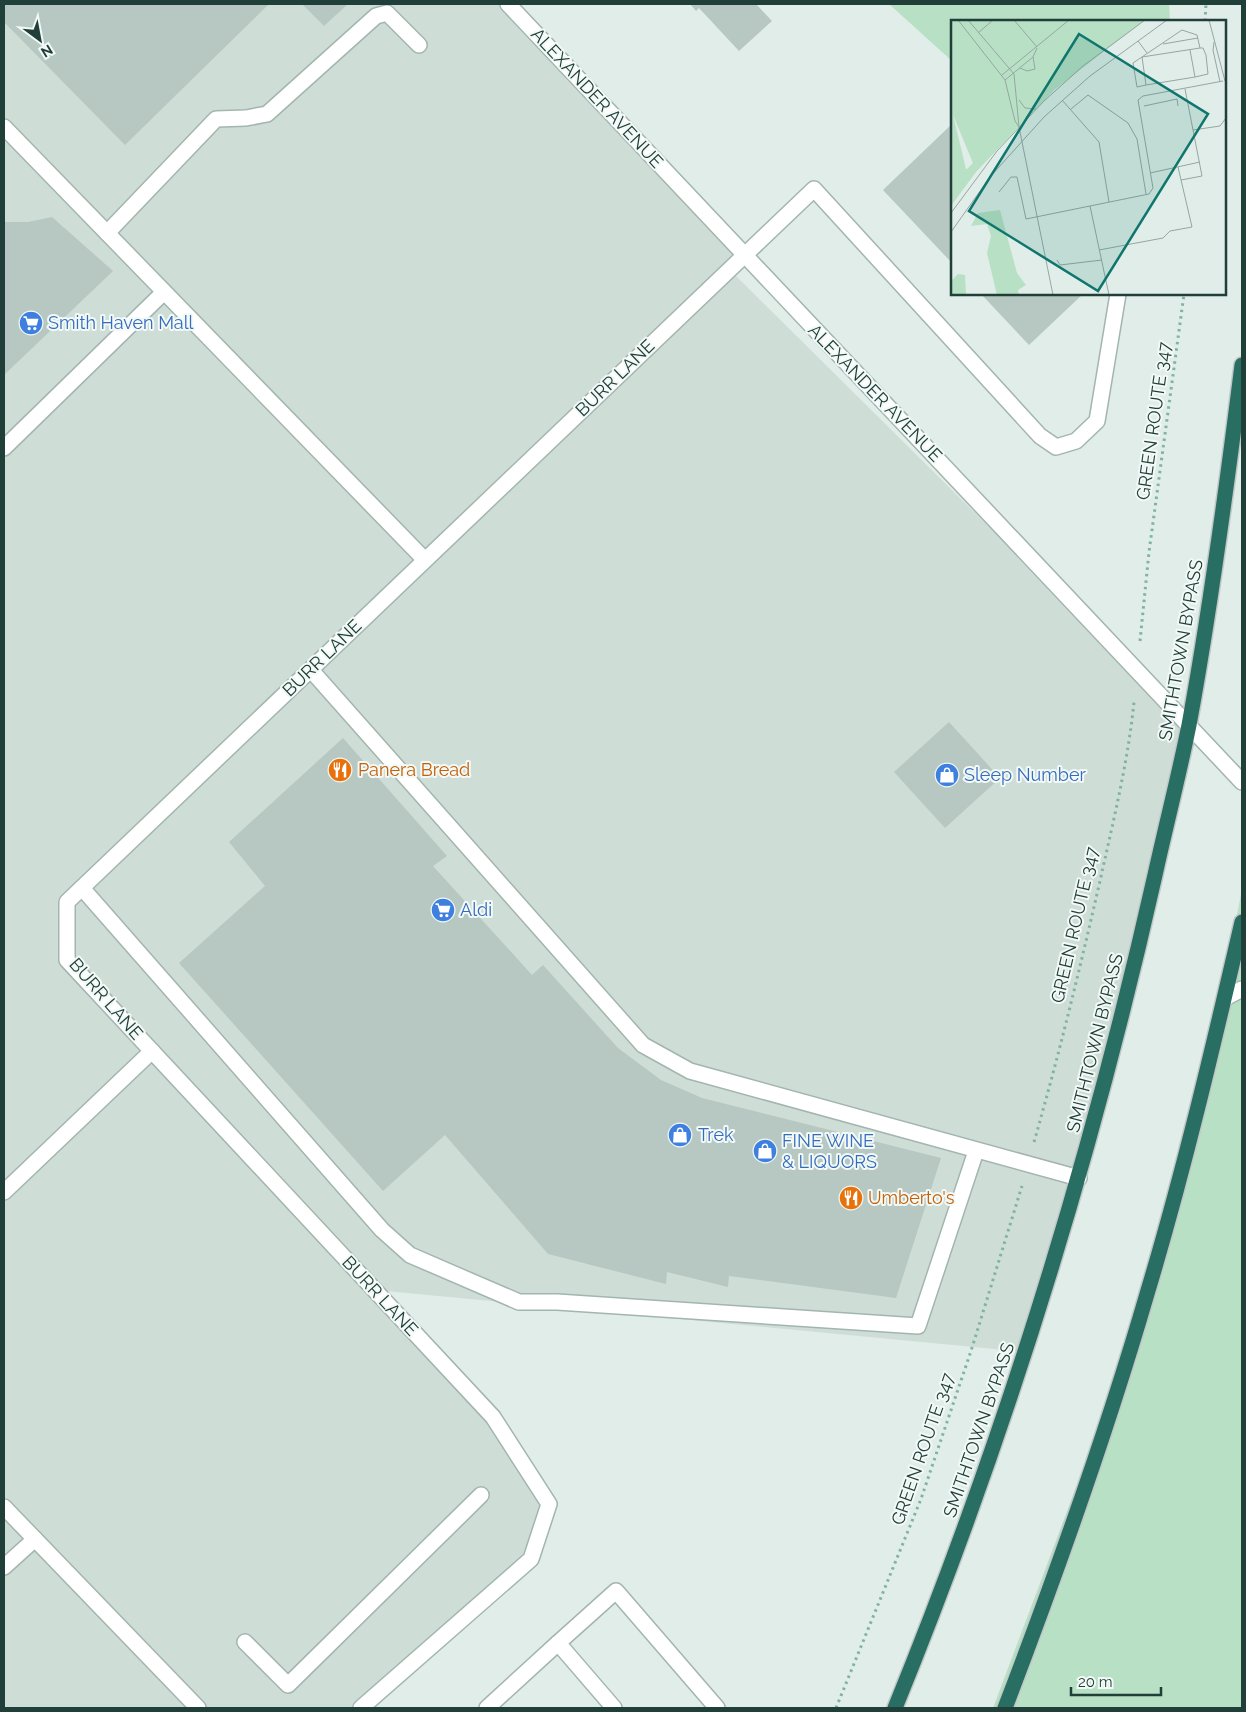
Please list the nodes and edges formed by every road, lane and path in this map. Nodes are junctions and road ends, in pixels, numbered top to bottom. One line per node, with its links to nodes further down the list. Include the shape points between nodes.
1 (508, 4): 7 (street, ALEXANDER AVENUE)
2 (1206, 4): 3 (path)
3 (1205, 20)
4 (419, 45): 6 (street, via 387,13 376,16 267,114 216,119)
5 (4, 127): 6 (street)
6 (107, 233): 8 (street)
7 (744, 256): 9 (street, BURR LANE, via 814,189 1040,436 1056,447 1076,441 1097,421); 14 (street, BURR LANE); 16 (street, ALEXANDER AVENUE)
8 (164, 292): 12 (street); 14 (street)
9 (1118, 295)
10 (1184, 295): 13 (path, GREEN ROUTE 347)
11 (1242, 365): 16 (highway, SMITHTOWN BYPASS)
12 (4, 448)
13 (1149, 552)
14 (424, 559): 15 (street, BURR LANE)
15 (311, 670): 19 (street, BURR LANE); 25 (street, via 643,1045 690,1071)
16 (1188, 725): 18 (street, ALEXANDER AVENUE); 26 (highway, SMITHTOWN BYPASS, via 1130,984)
17 (1131, 728): 24 (path, GREEN ROUTE 347, via 1079,977)
18 (1242, 782)
19 (82, 888): 23 (street, BURR LANE, via 67,902 67,960); 25 (street, via 382,1230 410,1255 519,1302 918,1326)
20 (1242, 922): 22 (highway)
21 (1242, 989): 22 (street)
22 (1225, 998): 42 (highway, via 1186,1156 1123,1375 1079,1507)
23 (152, 1051): 27 (street); 36 (street, BURR LANE, via 493,1417 549,1504 531,1559)
24 (1038, 1127)
25 (976, 1151): 26 (street)
26 (1079, 1178): 41 (highway, SMITHTOWN BYPASS, via 989,1461)
27 (4, 1192)
28 (1020, 1193): 40 (path, GREEN ROUTE 347, via 921,1499)
29 (481, 1495): 33 (street, via 288,1685)
30 (4, 1507): 31 (street)
31 (35, 1539): 32 (street); 35 (street)
32 (4, 1567)
33 (245, 1642)
34 (558, 1643): 37 (street); 38 (street); 39 (street, via 616,1590)
35 (198, 1708)
36 (361, 1708)
37 (487, 1708)
38 (614, 1708)
39 (717, 1708)
40 (836, 1708)
41 (895, 1708)
42 (1005, 1708)

